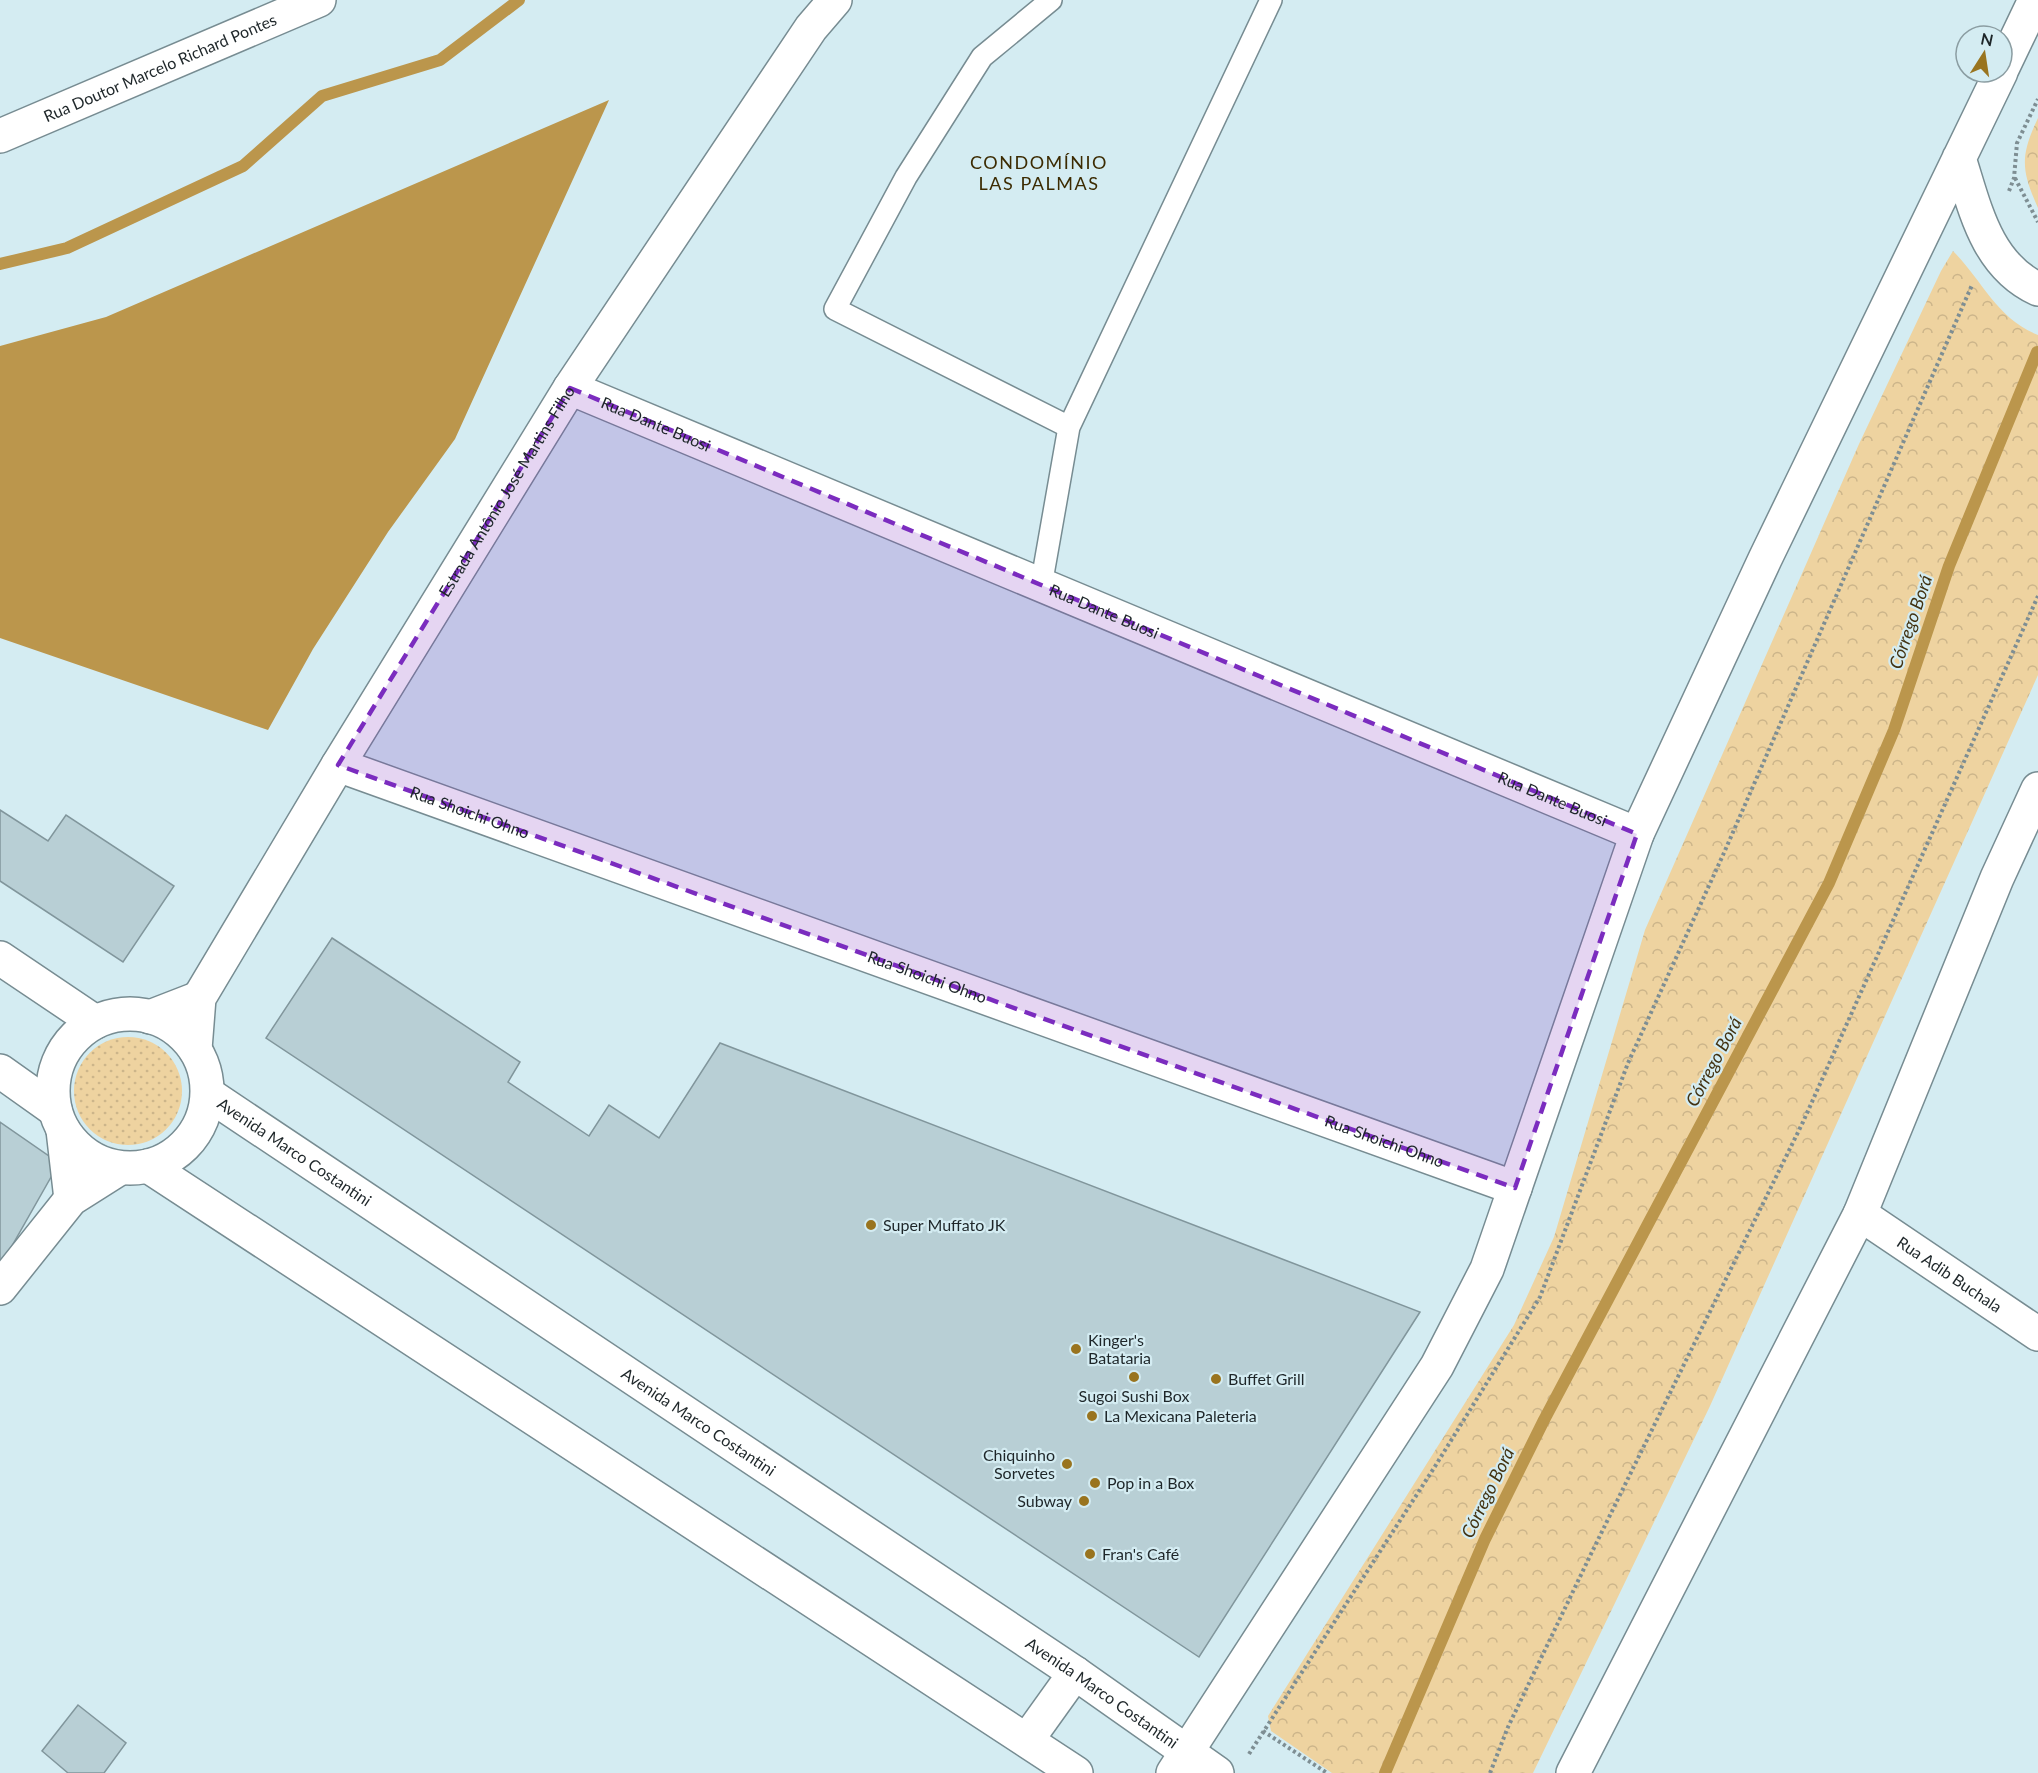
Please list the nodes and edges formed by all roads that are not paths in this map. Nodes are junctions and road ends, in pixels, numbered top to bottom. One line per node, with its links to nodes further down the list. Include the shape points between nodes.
1 (319, 0): 8 (main road, Rua Doutor Marcelo Richard Pontes)
2 (834, 0): 11 (main road, Estrada Antônio José Martins Filho, via 811,28)
3 (1051, 0): 12 (lane, via 982,57 906,177 836,309)
4 (1271, 0): 12 (lane)
5 (2036, 0): 6 (main road)
6 (2014, 45)
7 (1995, 84): 9 (main road)
8 (0, 135)
9 (1959, 158): 10 (main road, via 1988,245 2023,283); 16 (main road)
10 (2038, 289)
11 (570, 388): 13 (main road, Rua Dante Buosi); 14 (main road, Estrada Antônio José Martins Filho)
12 (1069, 427): 13 (lane)
13 (1041, 586): 16 (main road, Rua Dante Buosi)
14 (338, 765): 18 (main road, Estrada Antônio José Martins Filho); 26 (main road, Rua Shoichi Ohno)
15 (2038, 789): 28 (main road, via 1997,878)
16 (1637, 834): 26 (main road)
17 (0, 958): 20 (main road)
18 (199, 998): 19 (main road); 21 (main road, Estrada Antônio José Martins Filho)
19 (150, 1017): 20 (main road, via 122,1014); 21 (main road, via 183,1035)
20 (95, 1022): 24 (main road, via 74,1038 59,1059 53,1084)
21 (195, 1049): 23 (main road, via 205,1071)
22 (0, 1071): 24 (main road)
23 (208, 1094): 25 (main road, via 202,1118 190,1140 171,1157); 31 (main road, Avenida Marco Costantini)
24 (59, 1120): 25 (main road, via 77,1148 97,1161); 27 (main road)
25 (134, 1167): 27 (main road); 32 (main road)
26 (1515, 1188): 33 (main road, via 1487,1269 1437,1366)
27 (71, 1199): 29 (main road)
28 (1860, 1214): 30 (main road, Rua Adib Buchala); 36 (main road)
29 (0, 1288)
30 (2038, 1334)
31 (1075, 1673): 32 (main road); 33 (main road, Avenida Marco Costantini)
32 (1027, 1740): 34 (main road)
33 (1179, 1763): 35 (main road, Avenida Marco Costantini)
34 (1076, 1773)
35 (1217, 1773)
36 (1573, 1773)

